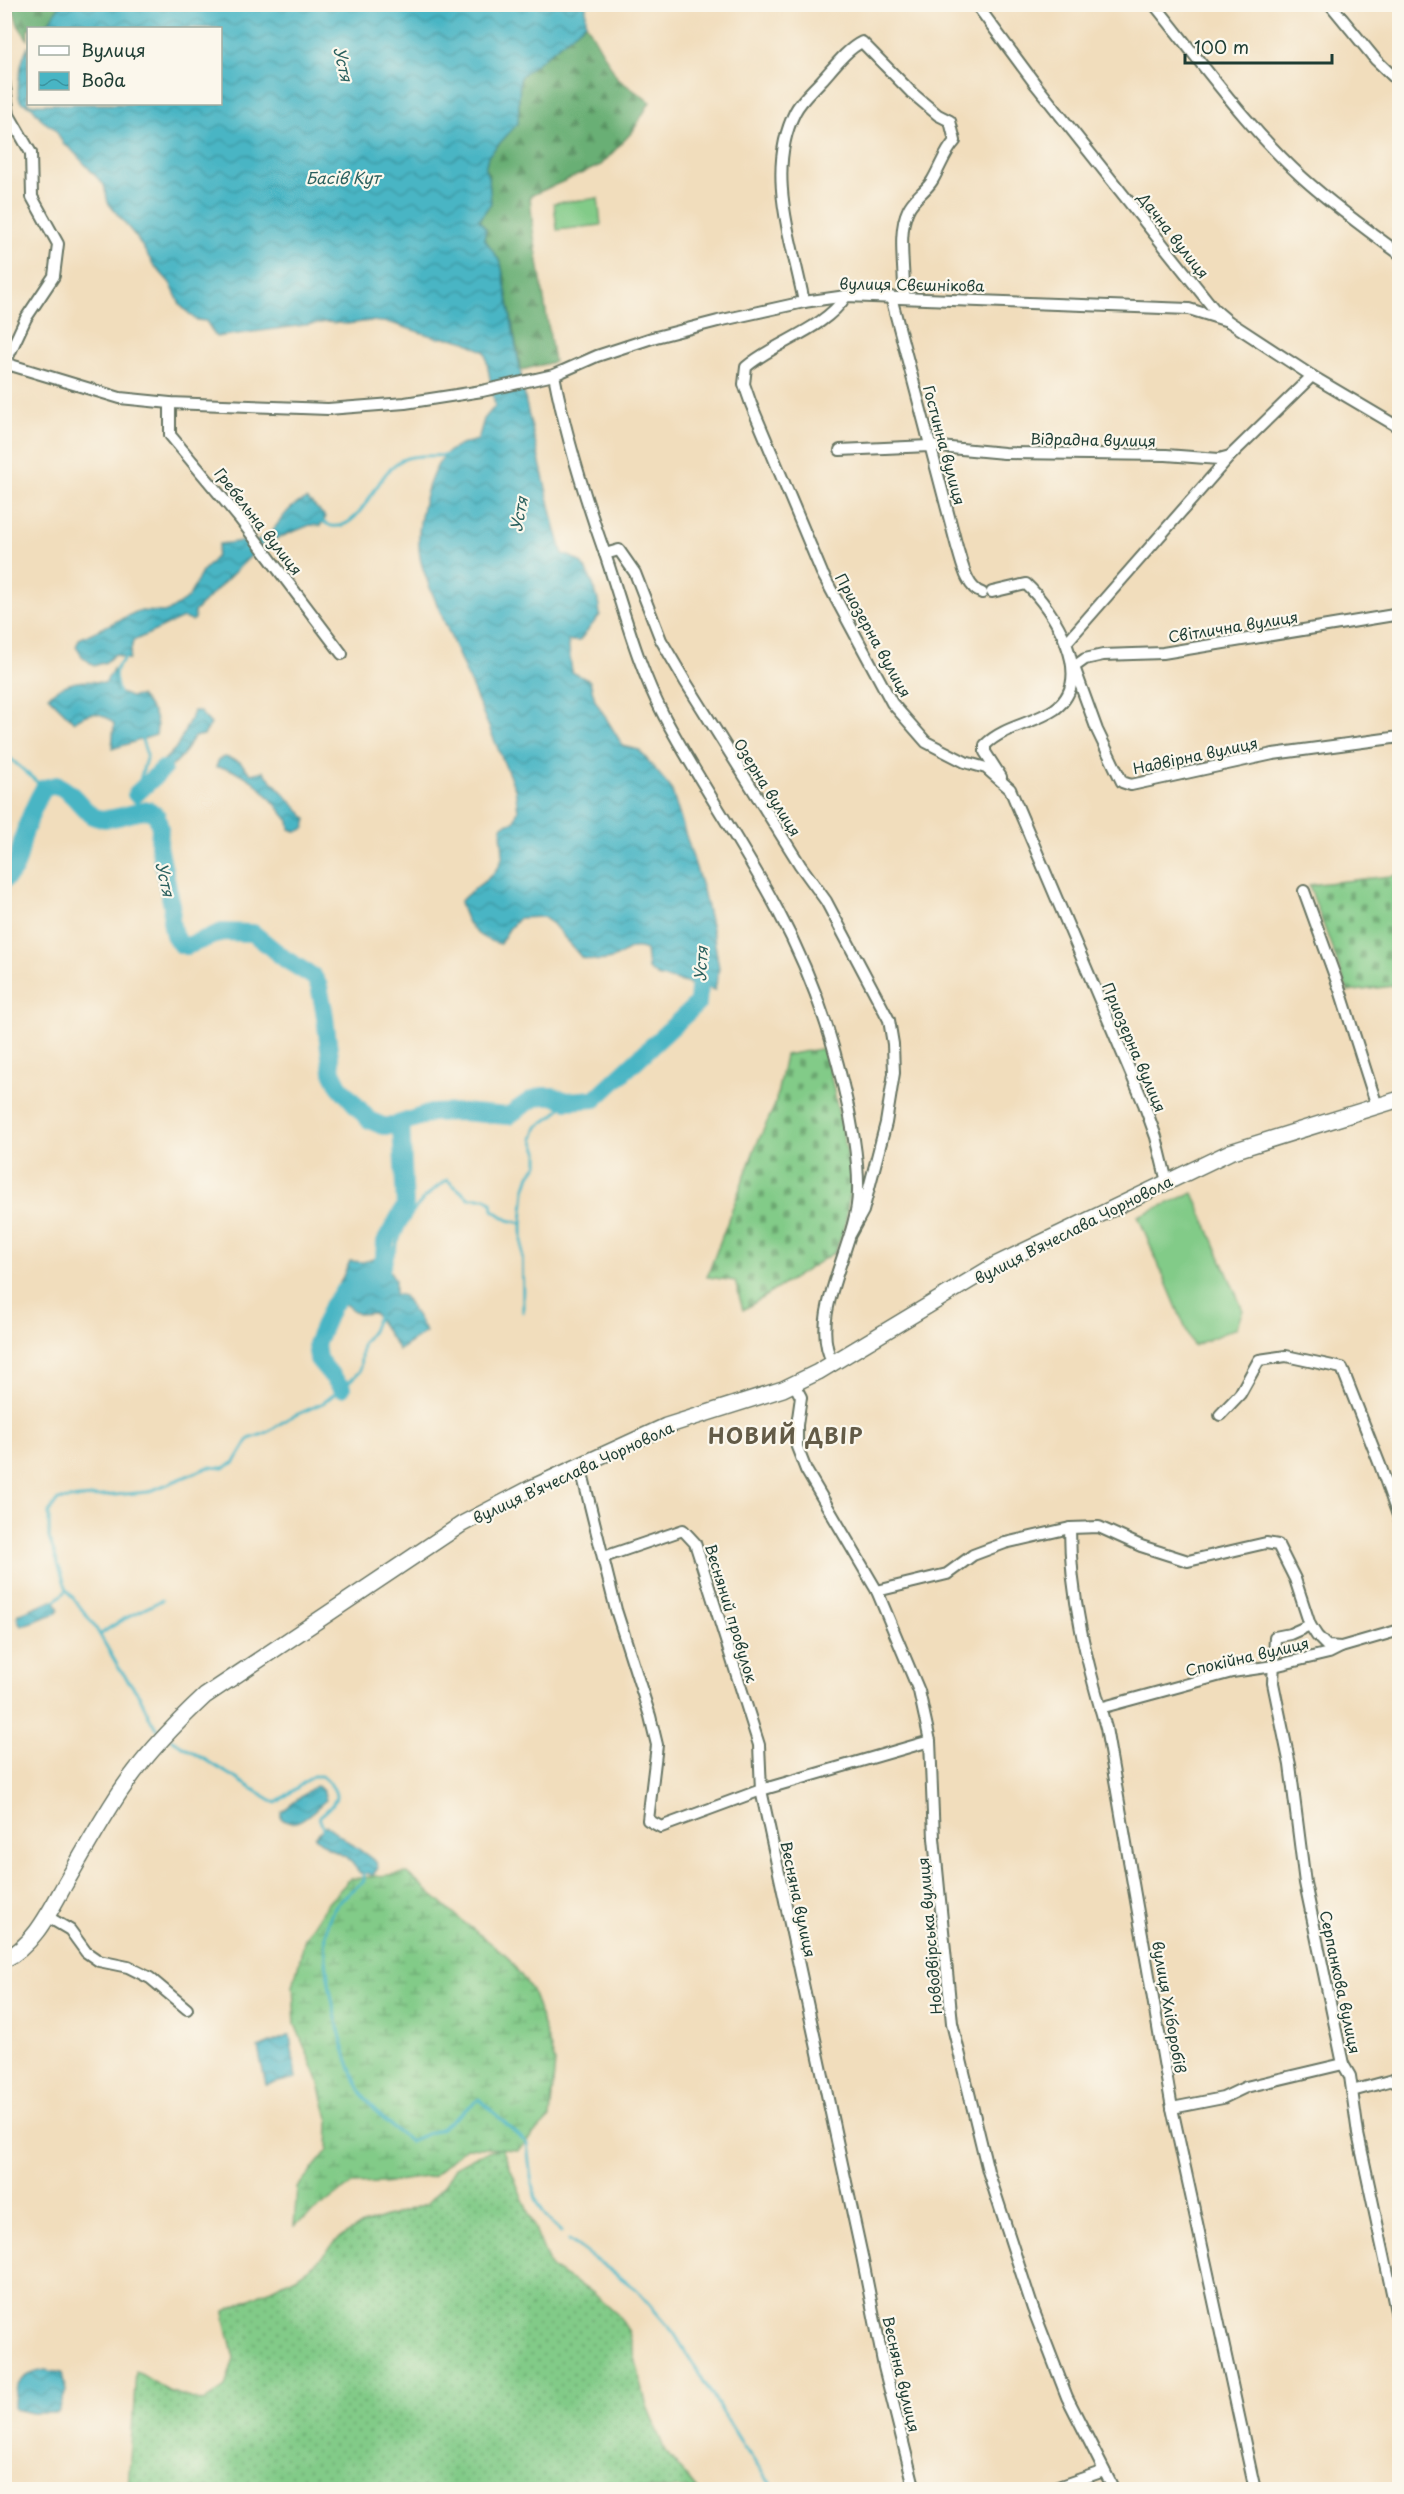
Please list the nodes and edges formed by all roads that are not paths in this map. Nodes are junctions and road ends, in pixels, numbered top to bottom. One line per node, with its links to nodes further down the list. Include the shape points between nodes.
1 (976, 4): 13 (street, Дачна вулиця, via 1201,294)
2 (1154, 4): 8 (street, via 1302,177)
3 (1330, 4): 7 (street)
4 (4, 18): 5 (street)
5 (4, 23)
6 (4, 80): 14 (street, via 9,115 31,153 32,197 58,244 54,276 26,318)
7 (1400, 83)
8 (1400, 254)
9 (846, 296): 11 (street, вулиця Свєшнікова); 12 (street, вулиця Свєшнікова); 28 (street, Приозерна вулиця, via 837,309 746,367 744,384 822,573 892,704 926,742 986,768)
10 (904, 296): 11 (street, вулиця Свєшнікова); 12 (street, via 902,227 909,208 931,183 955,141 954,132 950,121 912,93 862,42 796,110 785,139 781,184); 13 (street, вулиця Свєшнікова, via 1189,309)
11 (891, 297): 19 (street, Гостинна вулиця)
12 (804, 302): 15 (street, вулиця Свєшнікова, via 652,338)
13 (1228, 321): 16 (street, Дачна вулиця)
14 (5, 363): 17 (street, вулиця Свєшнікова, via 120,398)
15 (554, 375): 17 (street, вулиця Свєшнікова, via 405,403 328,409); 22 (street, via 584,496)
16 (1312, 376): 18 (street, Дачна вулиця); 21 (street)
17 (170, 403): 25 (street, Гребельна вулиця, via 170,435 255,538)
18 (1400, 428)
19 (929, 446): 20 (street, Відрадна вулиця); 21 (street, Відрадна вулиця, via 1004,453 1219,459); 24 (street, Гостинна вулиця, via 961,557 976,591 987,593 1026,584 1041,600)
20 (840, 450)
21 (1230, 456): 24 (street)
22 (605, 554): 33 (street, via 640,660 663,714 778,912 811,982 843,1084 851,1128 859,1193); 33 (street, Озерна вулиця, via 619,550 635,573 661,640 794,856 826,901 889,1020 894,1073 886,1124 863,1211)
23 (1400, 614): 26 (street, Світлична вулиця, via 1163,653 1103,655 1085,659)
24 (1066, 643): 26 (street, Гостинна вулиця)
25 (342, 654)
26 (1074, 667): 27 (street, Надвірна вулиця, via 1097,730 1122,782 1131,785 1273,754); 28 (street, via 1068,694 1055,709 1001,733 983,748)
27 (1400, 737)
28 (1010, 789): 32 (street, Приозерна вулиця, via 1144,1104)
29 (1304, 891): 31 (street)
30 (1400, 1098): 31 (main road, вулиця Вʼячеслава Чорновола)
31 (1377, 1106): 32 (main road, вулиця Вʼячеслава Чорновола, via 1248,1144)
32 (1167, 1182): 34 (main road, вулиця Вʼячеслава Чорновола, via 997,1264)
33 (851, 1233): 34 (street, via 828,1308 825,1349)
34 (832, 1363): 35 (main road, вулиця Вʼячеслава Чорновола)
35 (794, 1384): 37 (main road, вулиця Вʼячеслава Чорновола, via 758,1399 666,1426); 41 (street, Новодвірська вулиця, via 801,1397 797,1447 806,1470)
36 (1220, 1415): 38 (street, via 1240,1394 1259,1360 1286,1356 1342,1368)
37 (580, 1465): 40 (street); 49 (main road, вулиця Вʼячеслава Чорновола, via 462,1524 205,1696 173,1726 120,1792)
38 (1400, 1521)
39 (1070, 1528): 41 (street, via 1005,1543 973,1555 947,1574); 42 (street, Спокійна вулиця, via 1099,1527 1188,1561 1266,1543 1278,1545); 46 (street, вулиця Хліборобів, via 1070,1568 1076,1607)
40 (604, 1557): 48 (street, Весняний провулок, via 683,1530 695,1543 759,1745); 48 (street, via 657,1745 648,1820 661,1827)
41 (877, 1591): 47 (street, Новодвірська вулиця, via 919,1691)
42 (1310, 1626): 44 (street, via 1327,1646); 45 (street, Серпанкова вулиця, via 1275,1637)
43 (1400, 1629): 44 (street, Спокійна вулиця)
44 (1341, 1647): 45 (street, Спокійна вулиця)
45 (1274, 1666): 46 (street, Спокійна вулиця, via 1232,1672); 52 (street, Серпанкова вулиця, via 1273,1683 1290,1765 1305,1883)
46 (1100, 1708): 55 (street, вулиця Хліборобів)
47 (930, 1741): 48 (street); 57 (street, Новодвірська вулиця, via 934,1838 952,2023 1007,2234 1067,2397)
48 (761, 1790): 58 (street, Весняна вулиця, via 884,2367)
49 (48, 1917): 50 (main road, вулиця Вʼячеслава Чорновола, via 15,1954); 51 (street, via 70,1930 86,1952 99,1961 150,1978)
50 (4, 1960)
51 (187, 2009)
52 (1343, 2064): 54 (street, Серпанкова вулиця); 55 (street, via 1246,2087 1223,2098)
53 (1400, 2078): 54 (street)
54 (1352, 2091): 56 (street, Серпанкова вулиця)
55 (1172, 2108): 61 (street, вулиця Хліборобів)
56 (1400, 2330)
57 (1104, 2471): 59 (street); 60 (street, Новодвірська вулиця)
58 (915, 2490)
59 (1048, 2490)
60 (1114, 2490)
61 (1255, 2490)

